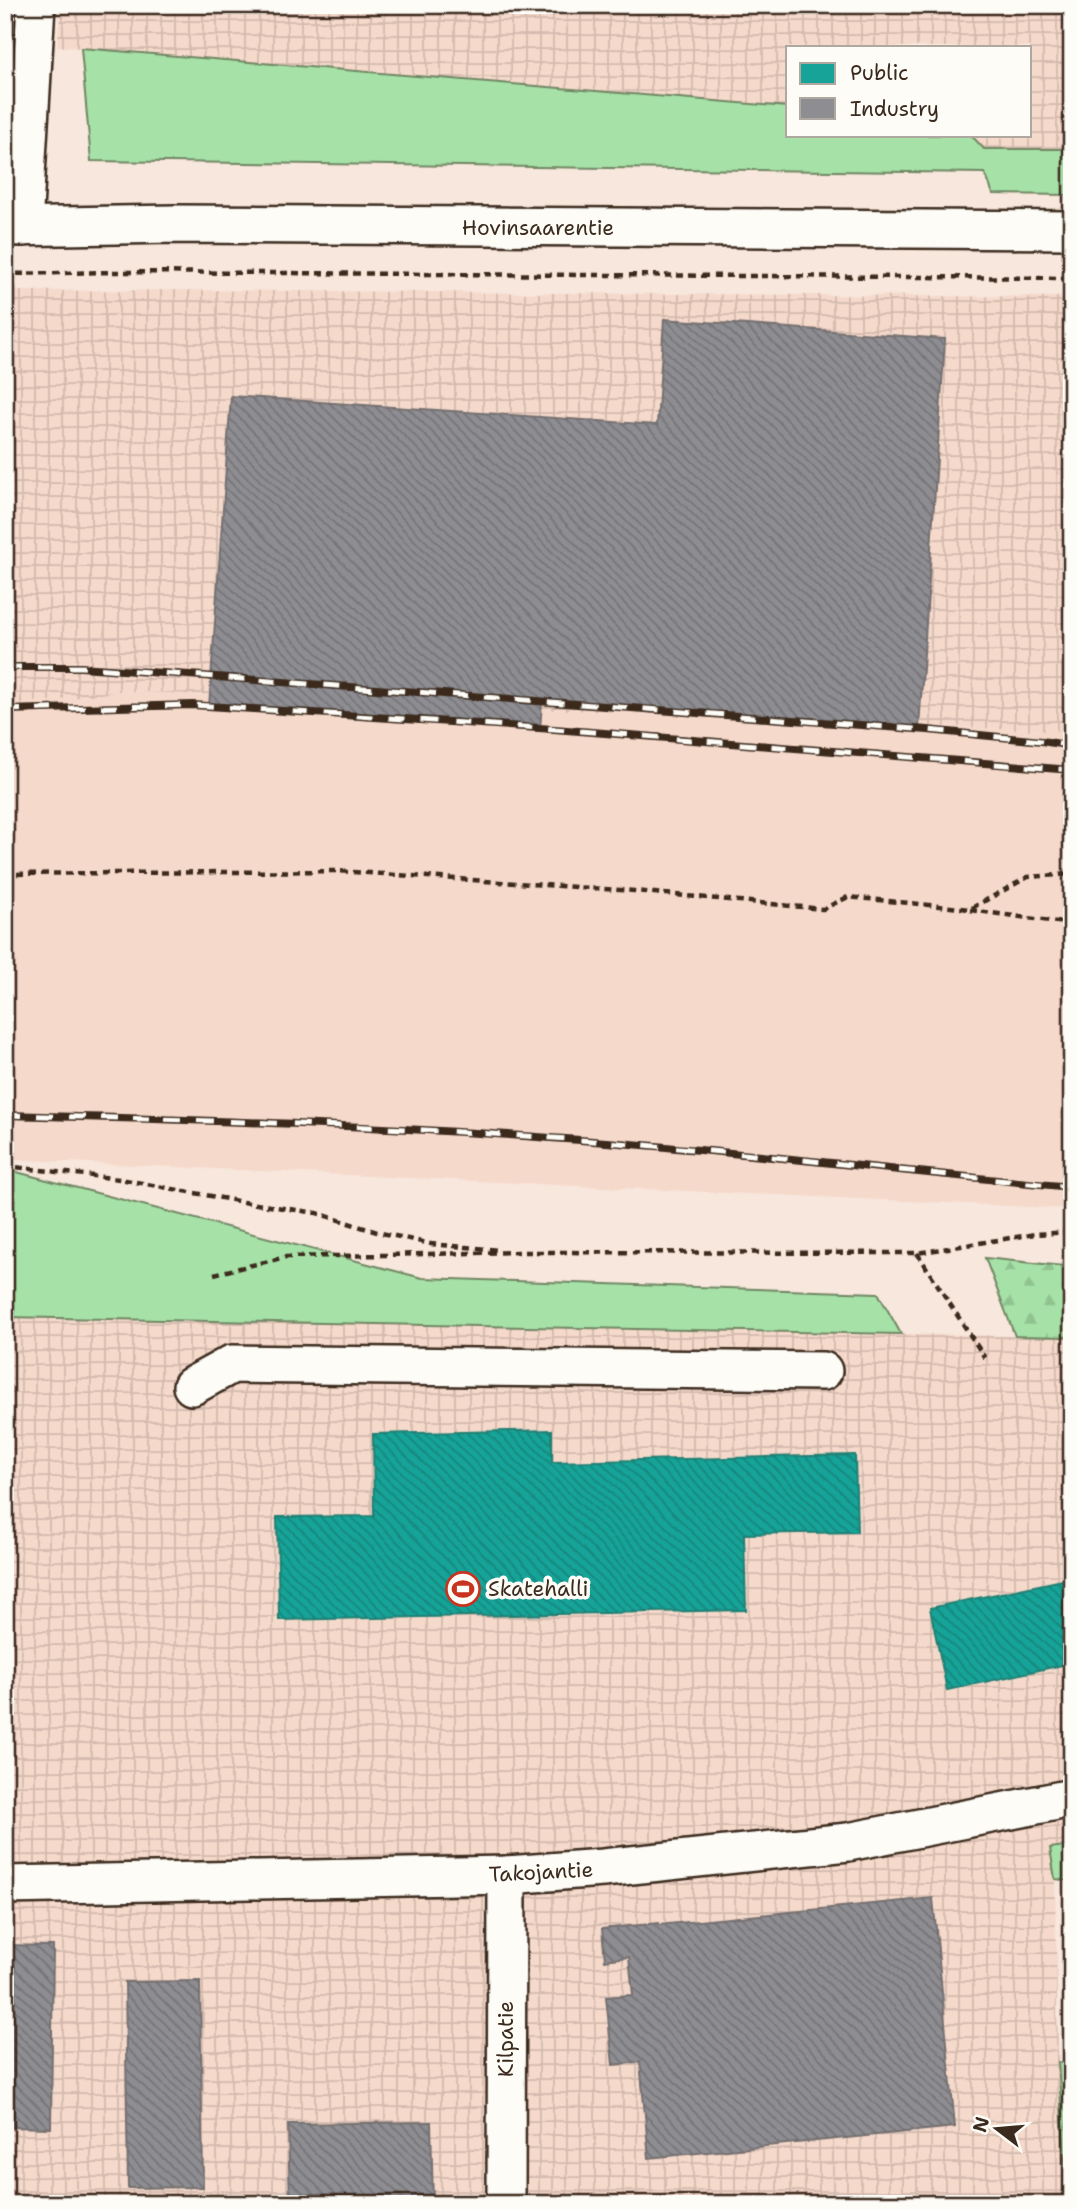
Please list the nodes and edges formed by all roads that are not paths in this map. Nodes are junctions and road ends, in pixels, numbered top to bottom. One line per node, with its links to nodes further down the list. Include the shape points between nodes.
1 (36, 5): 2 (street)
2 (14, 227): 3 (street, Hovinsaarentie)
3 (1072, 230)
4 (823, 1371): 5 (street, via 232,1364)
5 (192, 1386)
6 (1072, 1798): 7 (street, Takojantie, via 836,1843)
7 (507, 1875): 8 (street, Takojantie); 9 (street, Kilpatie)
8 (5, 1885)
9 (506, 2204)

